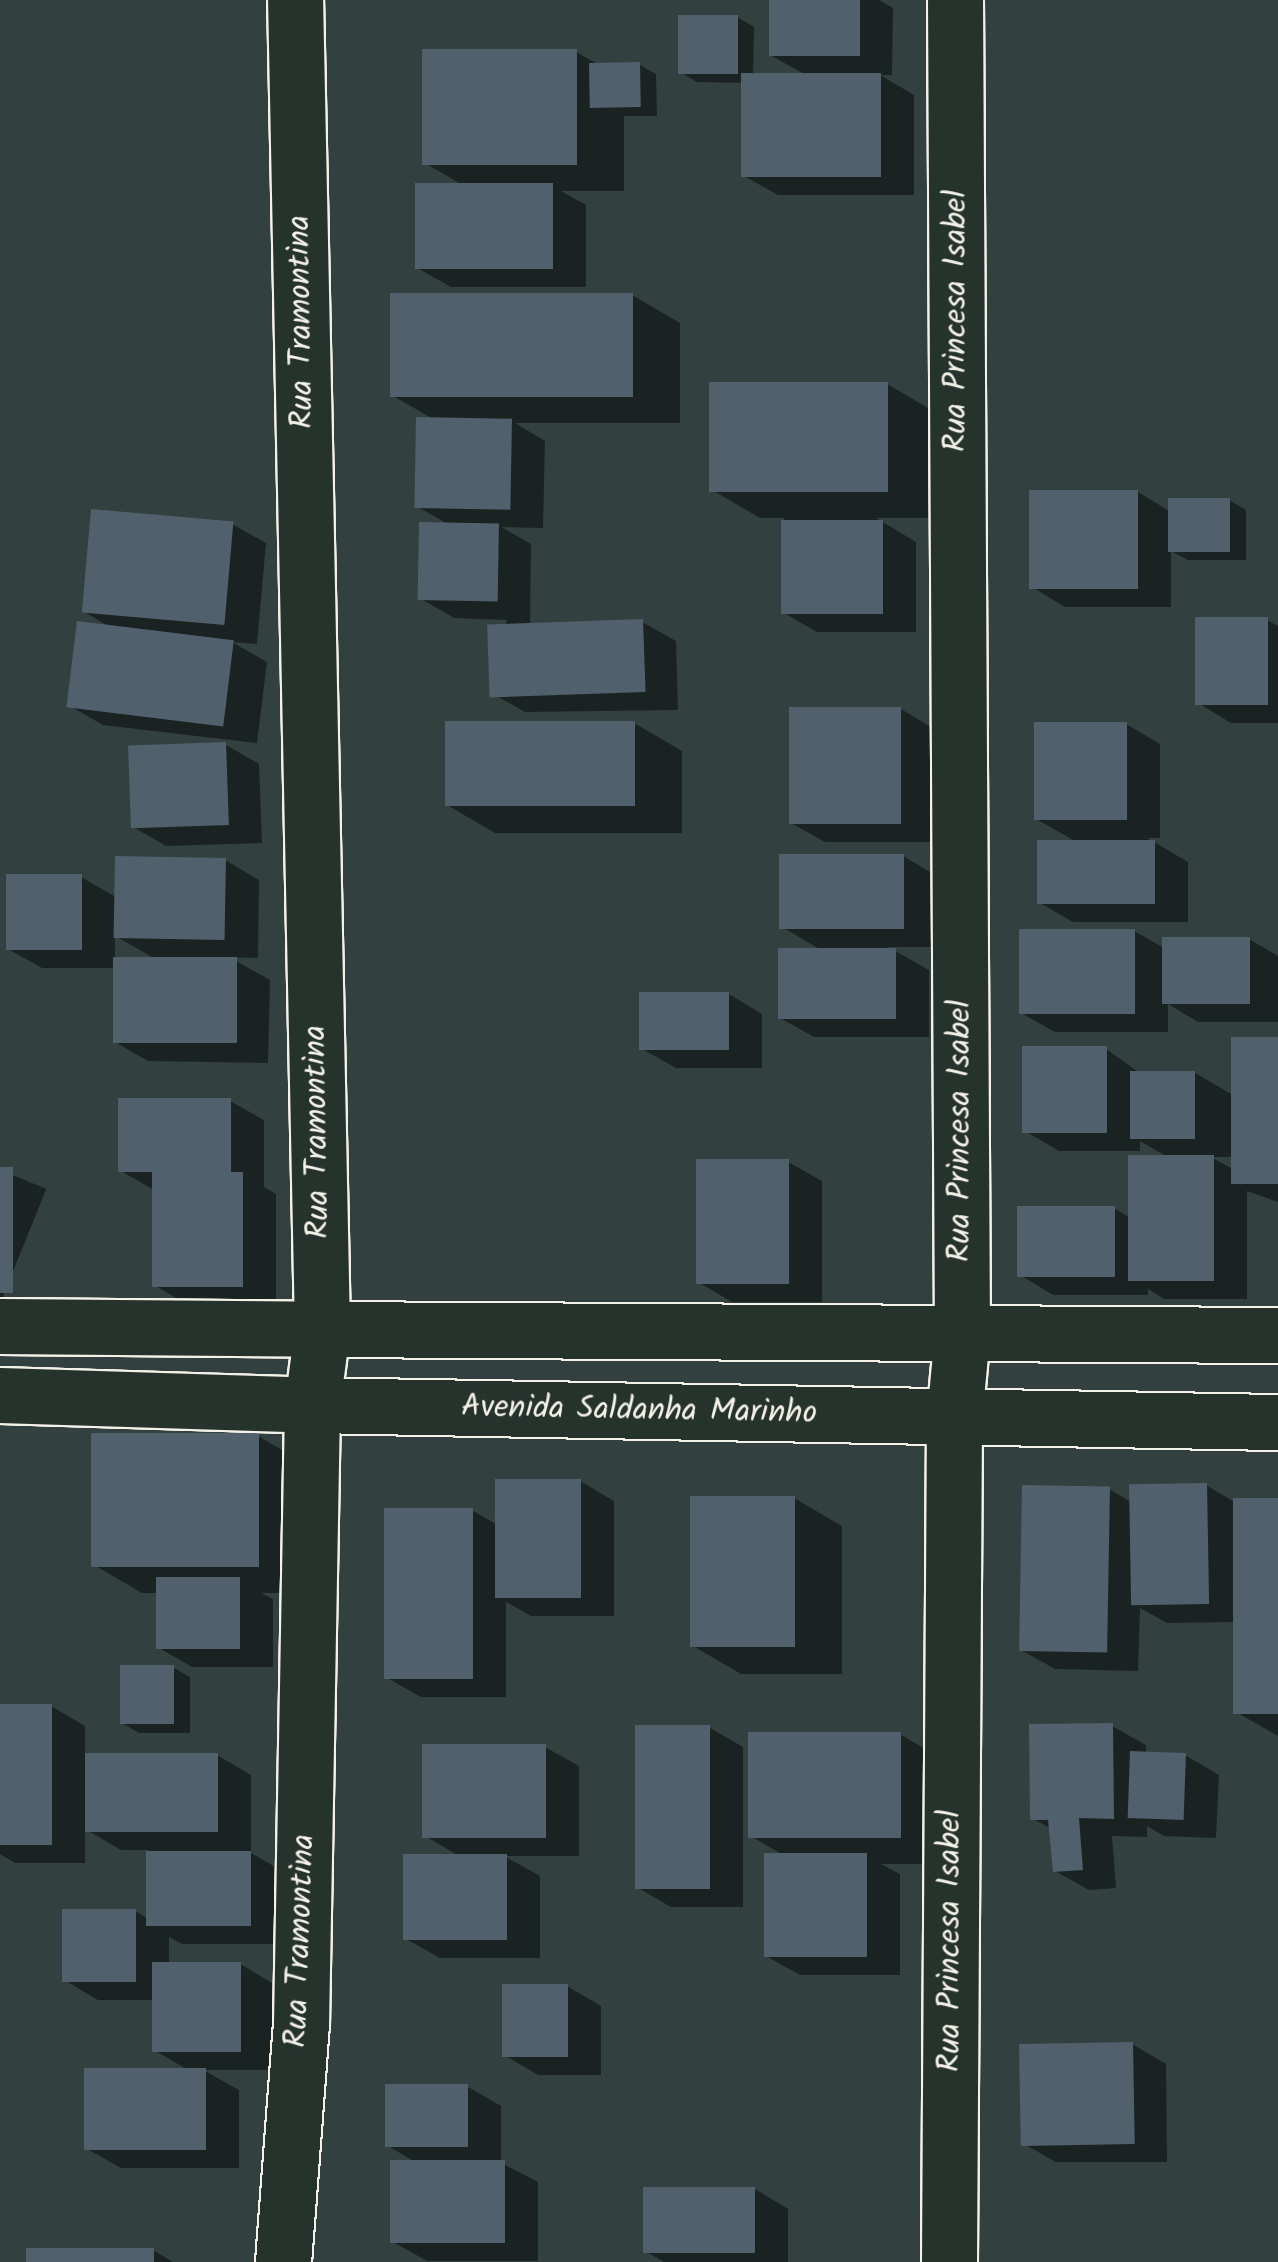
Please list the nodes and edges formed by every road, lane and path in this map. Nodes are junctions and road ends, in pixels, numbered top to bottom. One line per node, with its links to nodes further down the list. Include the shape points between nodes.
1 (296, 0): 4 (street, Rua Tramontina)
2 (955, 0): 5 (street, Rua Princesa Isabel)
3 (0, 1326): 4 (street)
4 (322, 1329): 5 (street); 8 (street, Rua Tramontina)
5 (962, 1334): 6 (street); 9 (street, Rua Princesa Isabel)
6 (1278, 1336)
7 (0, 1396): 8 (street, Avenida Saldanha Marinho)
8 (312, 1405): 9 (street, Avenida Saldanha Marinho); 11 (street, Rua Tramontina, via 300,2025)
9 (954, 1418): 10 (street, Avenida Saldanha Marinho); 12 (street, Rua Princesa Isabel)
10 (1278, 1422)
11 (283, 2262)
12 (948, 2262)

